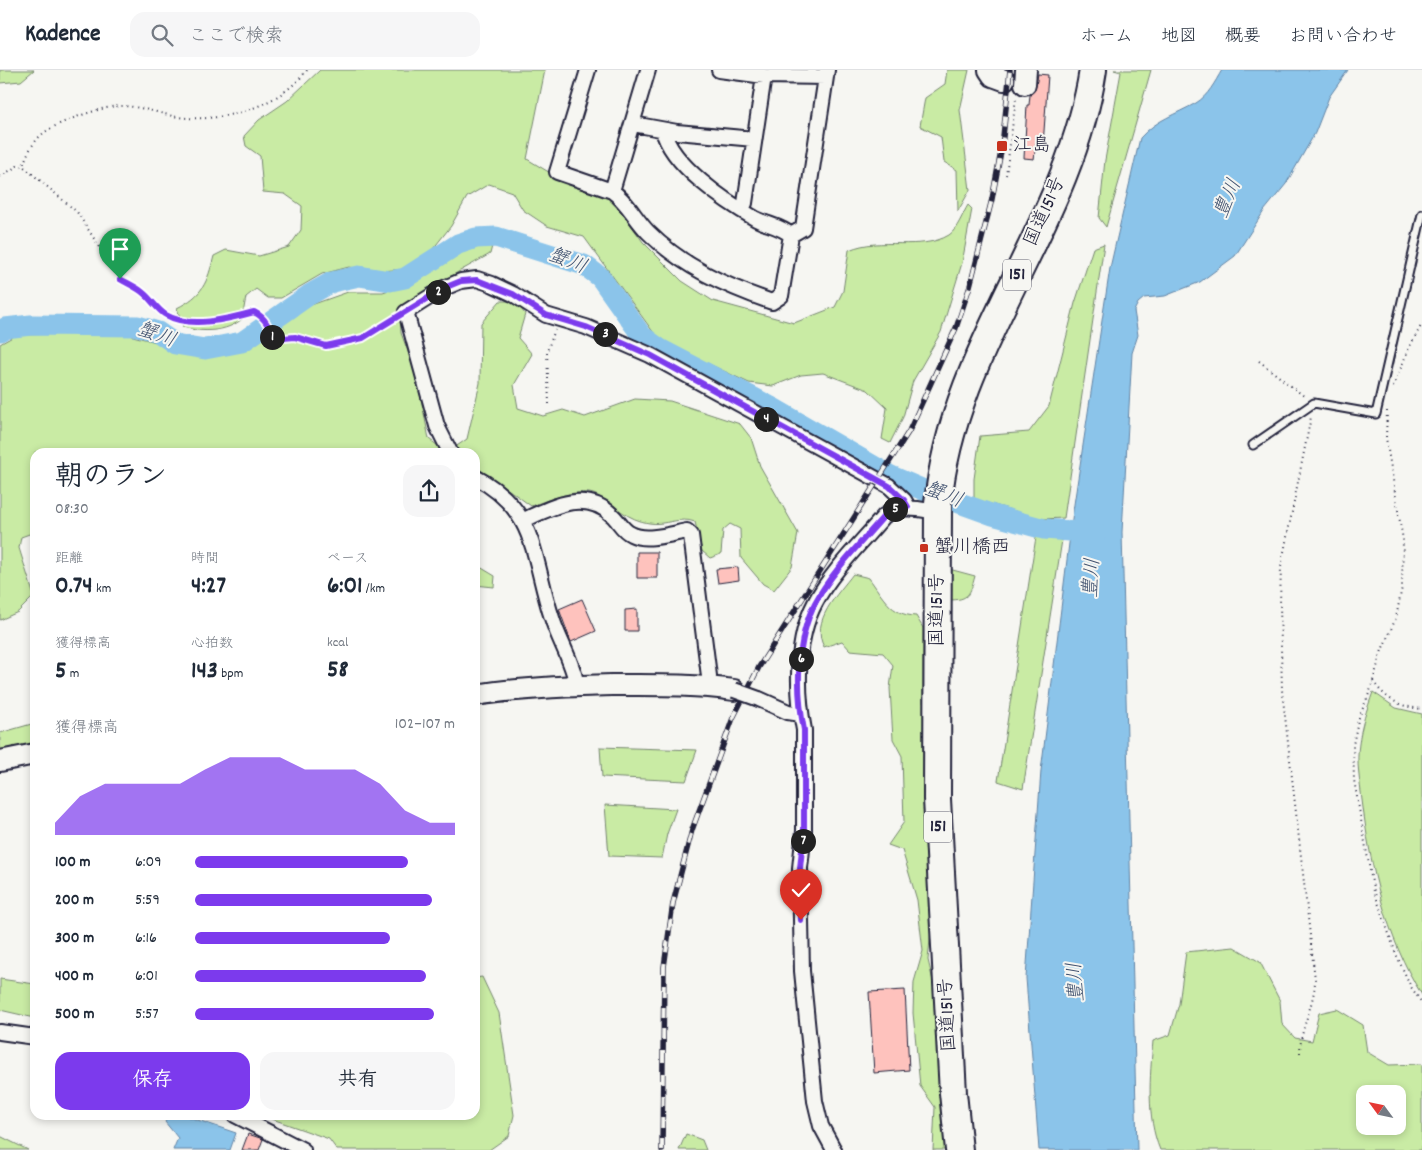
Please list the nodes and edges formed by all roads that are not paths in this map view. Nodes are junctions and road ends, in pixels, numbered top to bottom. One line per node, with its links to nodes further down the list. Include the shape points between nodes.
1 (588, 70): 11 (street, via 557,172)
2 (648, 70): 8 (street)
3 (719, 70): 5 (street)
4 (1093, 70): 18 (highway, 国道151号 / 151, via 1079,137 966,386 953,424)
5 (741, 71): 7 (street)
6 (827, 73): 7 (street); 14 (street, via 802,228)
7 (764, 76): 10 (street)
8 (633, 124): 9 (street); 11 (street)
9 (664, 130): 10 (street); 12 (street, via 666,141 685,166 721,197)
10 (754, 139): 12 (street)
11 (612, 191): 14 (street, via 620,196 648,231 686,263 736,289 772,302 781,296)
12 (742, 210): 14 (street, via 758,220 783,228)
13 (1422, 214): 15 (lane, via 1376,414 1314,403)
14 (791, 235)
15 (1253, 445)
16 (448, 448): 19 (street, via 437,426 406,312 444,288 461,281 477,280 513,294 559,321 586,327 650,355 889,486)
17 (480, 480): 20 (street, via 513,504)
18 (939, 499): 19 (street); 33 (highway, 国道151号 / 151, via 937,799)
19 (908, 507): 25 (street, via 896,508 884,516 816,601 807,620 802,644)
20 (524, 520): 21 (street, via 552,618); 22 (street, via 549,508 586,501 612,514 631,535 641,537 687,532 691,535)
21 (577, 686): 22 (street); 24 (street)
22 (708, 686): 23 (street)
23 (734, 690): 25 (street, bridge, via 788,712)
24 (480, 694)
25 (801, 714): 31 (street, via 804,730 804,831 800,868 802,971 815,1101)
26 (30, 755): 27 (street)
27 (0, 761)
28 (0, 1032): 29 (street)
29 (30, 1036)
30 (245, 1120): 32 (street)
31 (831, 1148)
32 (304, 1150)
33 (959, 1150)

